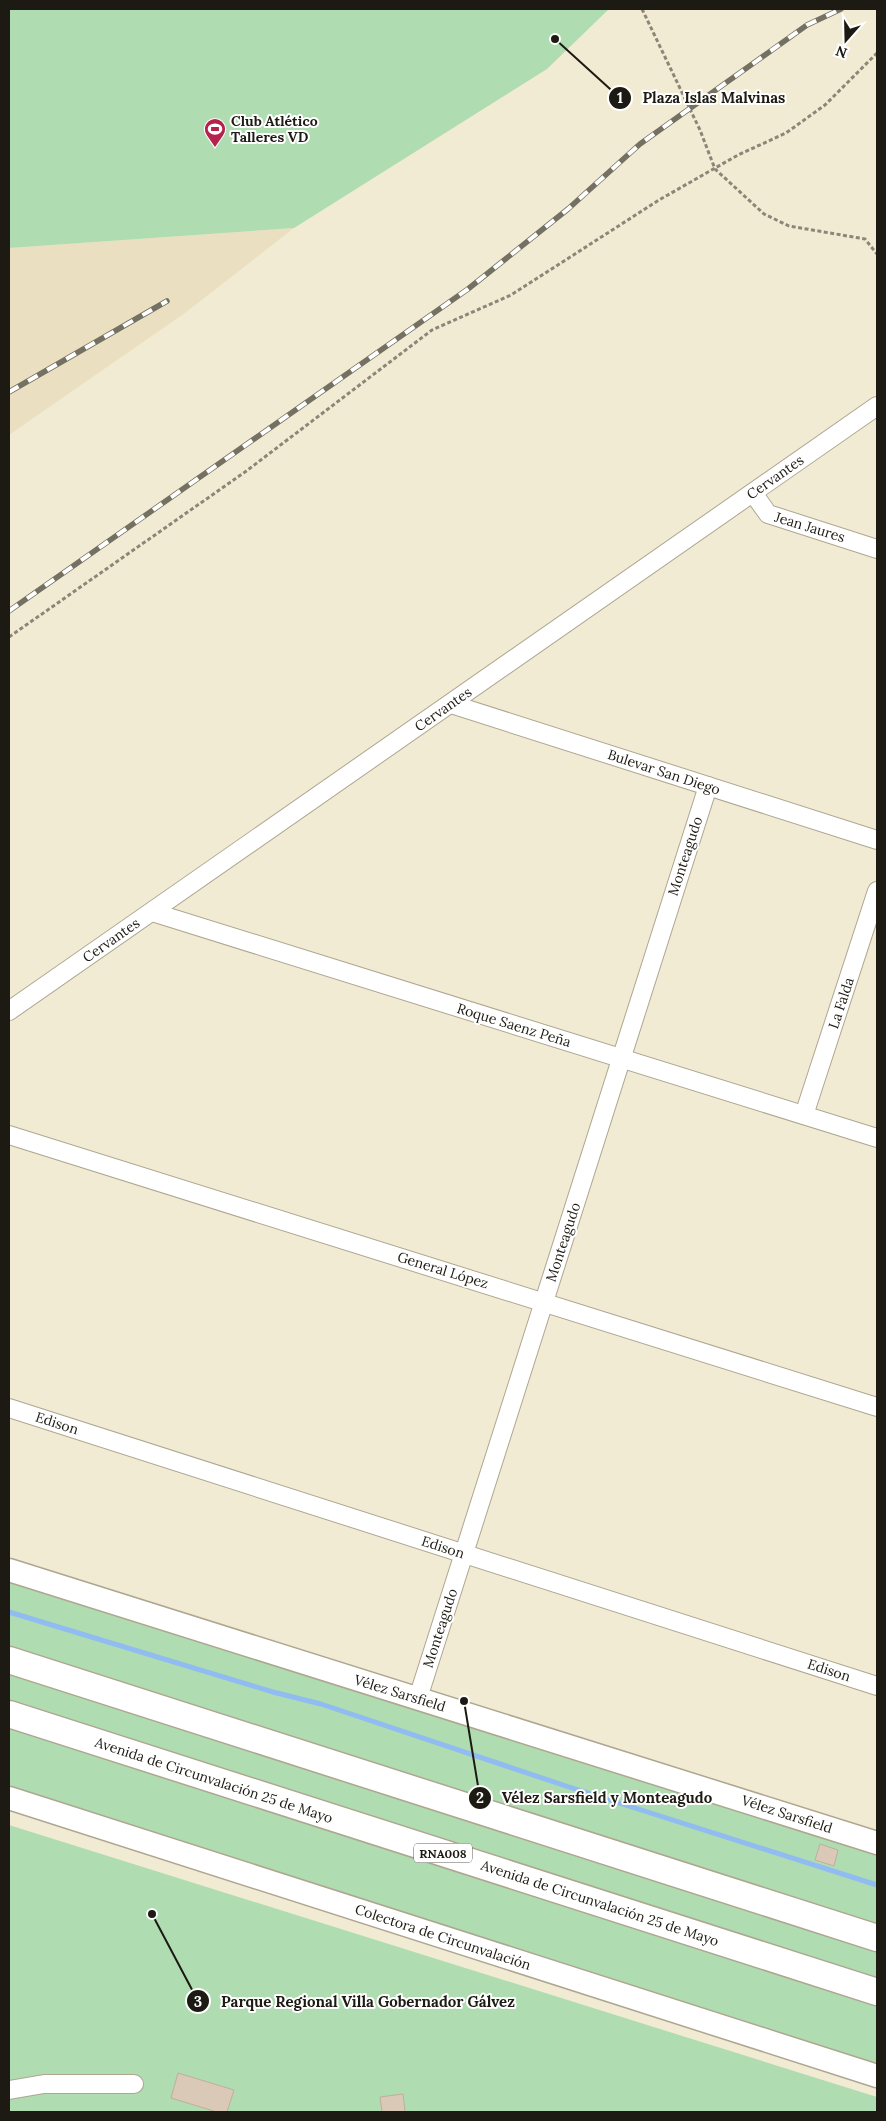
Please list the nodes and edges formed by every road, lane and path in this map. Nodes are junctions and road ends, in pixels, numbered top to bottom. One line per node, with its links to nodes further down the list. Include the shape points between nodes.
1 (642, 9): 3 (path, via 700,130)
2 (877, 52): 3 (path, via 825,105 802,122)
3 (714, 169): 4 (path, via 764,214 789,226 865,238); 8 (path, via 659,200 511,295 432,330 245,472)
4 (877, 254)
5 (877, 406): 6 (street, Cervantes)
6 (752, 493): 7 (street, Jean Jaures, via 768,514); 9 (street, Cervantes)
7 (877, 549)
8 (9, 637)
9 (451, 704): 10 (street, Bulevar San Diego); 13 (street, Cervantes)
10 (708, 786): 11 (street, Bulevar San Diego); 15 (street, Monteagudo)
11 (877, 840)
12 (877, 891): 16 (street, La Falda)
13 (152, 912): 14 (street, Cervantes); 15 (street, Roque Saenz Peña)
14 (9, 1011)
15 (621, 1058): 16 (street, Roque Saenz Peña); 19 (street, Monteagudo)
16 (804, 1115): 18 (street, Roque Saenz Peña)
17 (9, 1135): 19 (street, General López)
18 (877, 1138)
19 (544, 1301): 20 (street, General López); 22 (street, Monteagudo)
20 (877, 1407)
21 (9, 1408): 22 (street, Edison)
22 (464, 1554): 25 (street, Edison); 26 (street, Monteagudo)
23 (9, 1570): 26 (main road, Vélez Sarsfield)
24 (9, 1660): 30 (highway)
25 (877, 1686)
26 (418, 1698): 29 (main road, Vélez Sarsfield)
27 (9, 1714): 31 (highway, Avenida de Circunvalación 25 de Mayo / RNA008)
28 (9, 1798): 32 (main road, Colectora de Circunvalación)
29 (877, 1843)
30 (877, 1938)
31 (877, 1992)
32 (877, 2076)
33 (134, 2084): 34 (street, via 44,2084)
34 (9, 2090)

